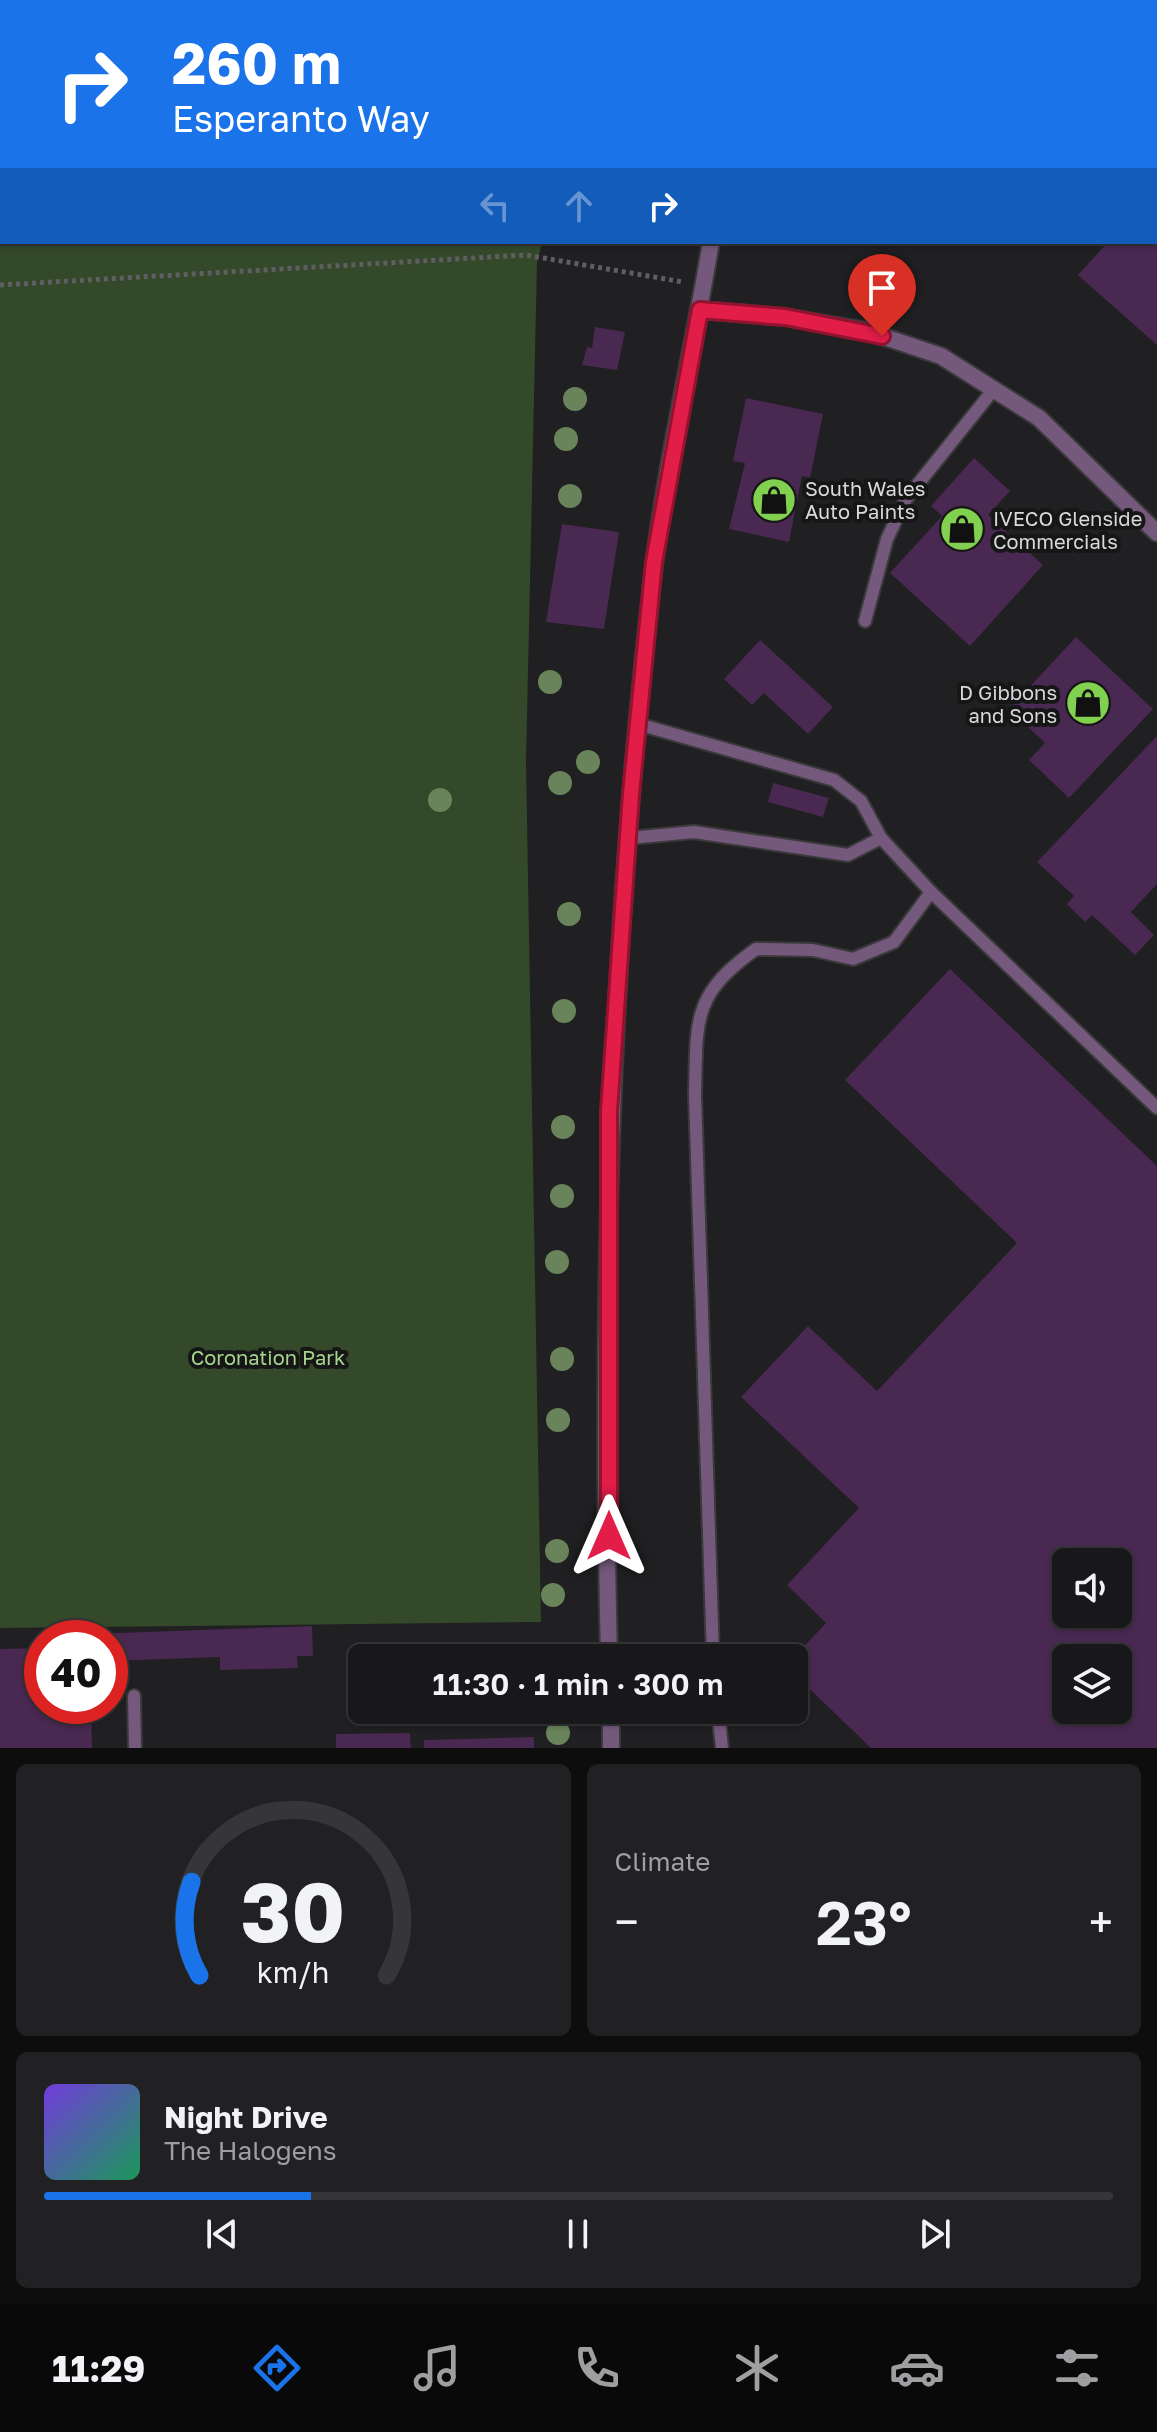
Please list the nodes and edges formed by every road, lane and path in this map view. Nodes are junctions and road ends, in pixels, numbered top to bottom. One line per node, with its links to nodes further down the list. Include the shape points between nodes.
1 (711, 244): 3 (street)
2 (0, 285): 3 (path, via 526,255)
3 (704, 286): 4 (street)
4 (700, 310): 5 (street, via 867,331 941,356); 8 (street, via 654,562)
5 (994, 389): 6 (street, via 1039,418); 7 (lane, via 906,499 887,539)
6 (1157, 533)
7 (865, 621)
8 (638, 724): 9 (street); 10 (lane, via 834,780 861,801)
9 (629, 838): 10 (lane, via 694,832 848,855); 13 (street, via 609,1111)
10 (881, 838): 11 (lane)
11 (931, 892): 12 (lane); 14 (lane, via 894,942 853,959 813,950 756,949 712,986 697,1020)
12 (1157, 1108)
13 (609, 1644)
14 (713, 1644)
15 (134, 1696): 18 (lane)
16 (611, 1724): 19 (street)
17 (719, 1724): 20 (lane)
18 (135, 1748)
19 (611, 1748)
20 (722, 1748)

